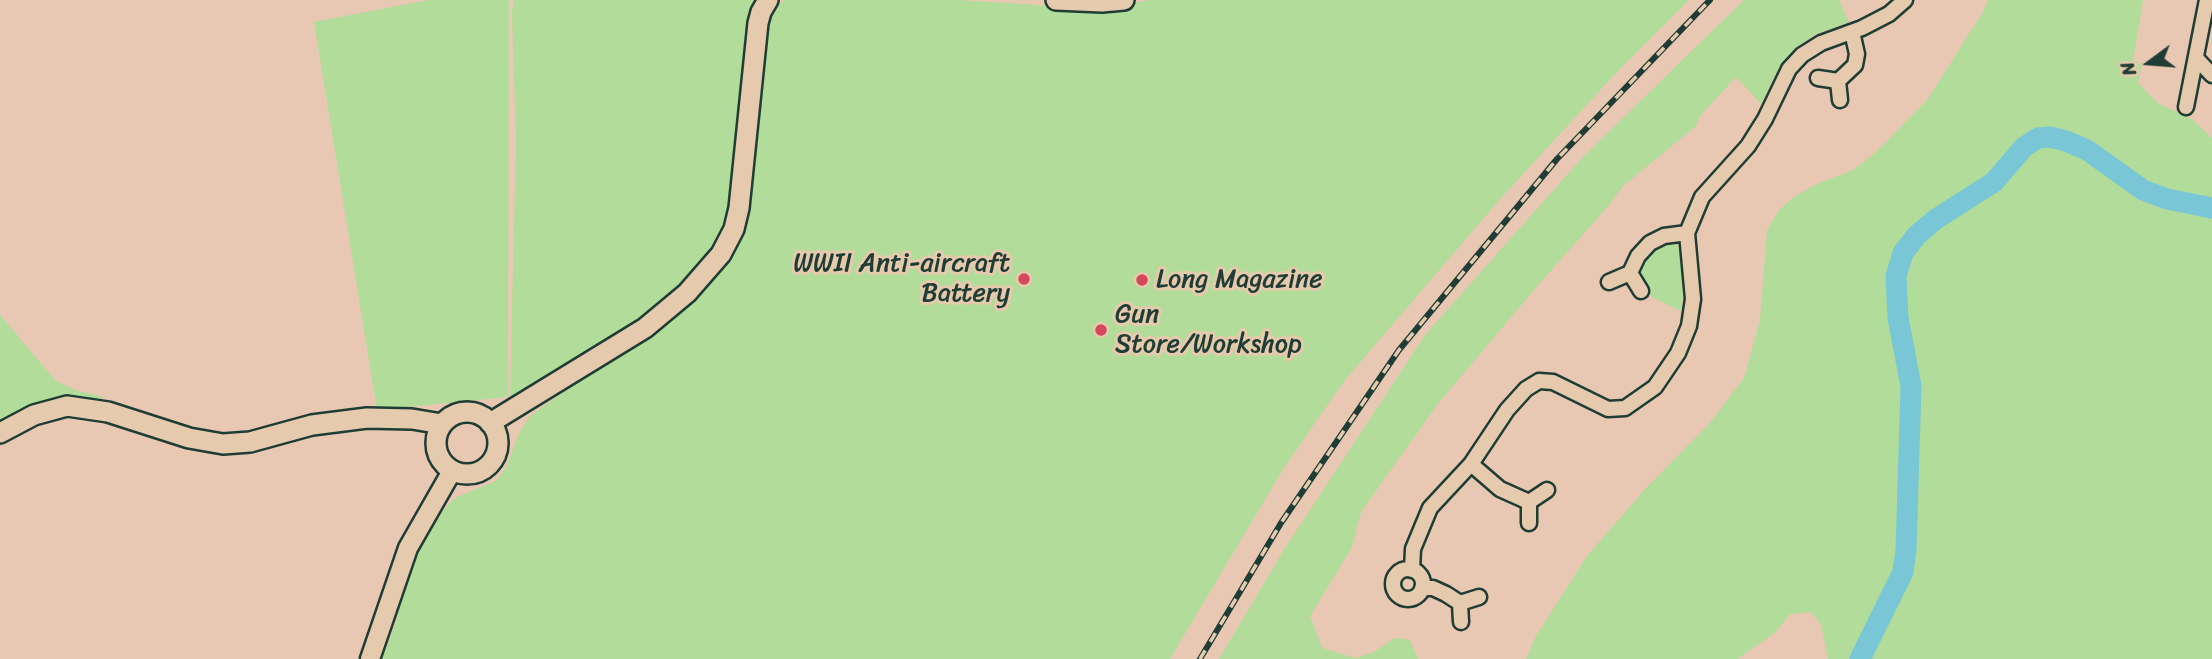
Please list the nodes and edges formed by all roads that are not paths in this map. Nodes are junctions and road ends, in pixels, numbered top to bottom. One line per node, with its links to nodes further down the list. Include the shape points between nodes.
1 (768, 0): 17 (main road, via 758,23 739,208 721,254 687,293 645,328)
2 (1056, 0): 3 (main road)
3 (1124, 0)
4 (1905, 0): 6 (street)
5 (2207, 0): 7 (street)
6 (1852, 32): 10 (street, via 1855,65); 13 (street, via 1821,43 1789,69 1748,146 1702,197)
7 (2196, 58): 8 (street); 12 (street)
8 (2212, 75)
9 (1818, 78): 10 (street)
10 (1838, 81): 11 (street)
11 (1840, 100)
12 (2186, 107)
13 (1687, 233): 14 (street, via 1650,243); 20 (street, via 1693,299 1689,326 1678,353 1655,387 1625,408 1608,409 1553,382 1539,381 1507,410)
14 (1630, 273): 15 (street); 16 (street)
15 (1609, 282)
16 (1641, 291)
17 (490, 423): 18 (main road, via 468,412 449,417); 21 (main road, via 498,445 491,464 472,474)
18 (442, 425): 19 (main road, via 367,418 223,444 108,412 67,406 34,415); 21 (main road, via 435,445)
19 (0, 433)
20 (1471, 464): 23 (street, via 1500,489); 25 (street, via 1430,508 1413,549)
21 (452, 471): 30 (street, via 408,548)
22 (1547, 490): 23 (street)
23 (1529, 502): 24 (street)
24 (1529, 523)
25 (1412, 570): 26 (street, via 1420,575); 26 (street, via 1398,573 1395,591 1412,598)
26 (1422, 588): 28 (street, via 1433,588)
27 (1479, 597): 28 (street)
28 (1460, 603): 29 (street)
29 (1461, 622)
30 (370, 659)

